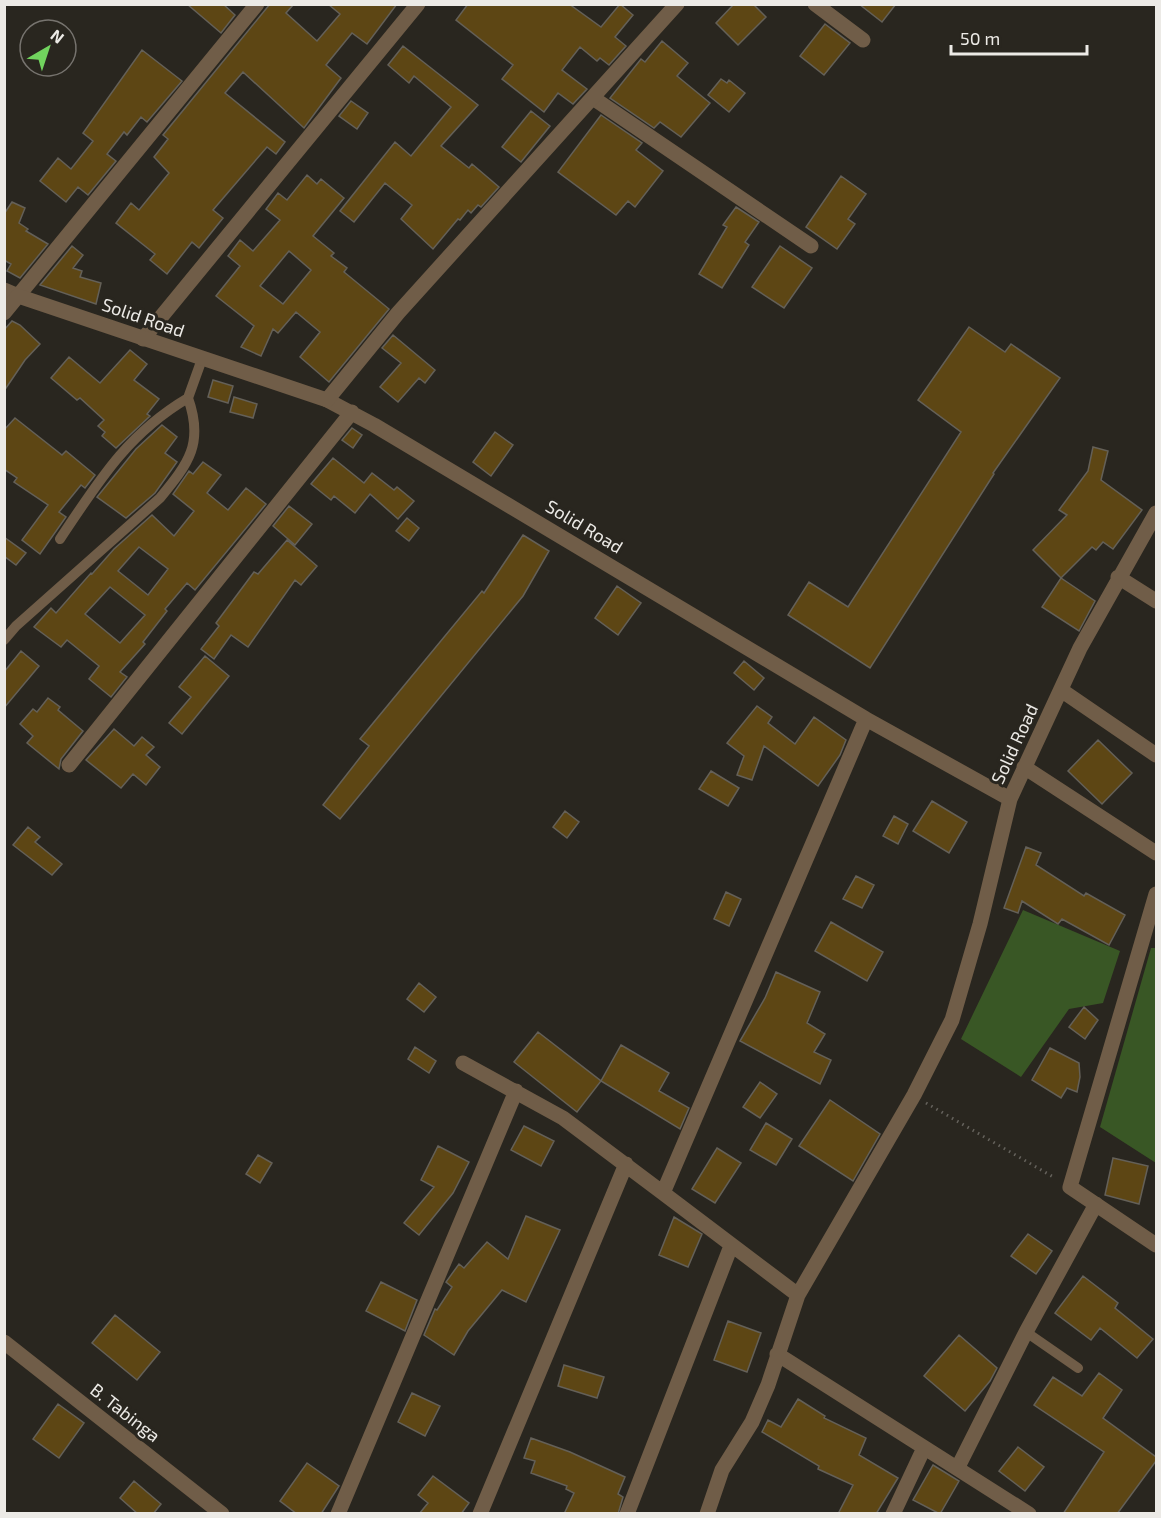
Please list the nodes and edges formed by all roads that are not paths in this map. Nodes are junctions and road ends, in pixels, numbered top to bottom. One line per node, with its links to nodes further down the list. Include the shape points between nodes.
1 (257, 4): 8 (street)
2 (418, 4): 10 (street)
3 (677, 4): 6 (street)
4 (815, 4): 5 (street)
5 (863, 40)
6 (593, 98): 7 (street); 13 (street, via 398,313)
7 (812, 246)
8 (11, 293): 9 (street); 10 (street, Solid Road)
9 (4, 313)
10 (143, 339): 11 (street, Solid Road)
11 (202, 358): 12 (lane); 13 (street, Solid Road)
12 (188, 398): 16 (lane, via 159,415 129,444 94,487); 19 (lane, via 196,439 176,478 160,498)
13 (327, 400): 14 (street, Solid Road)
14 (352, 412): 21 (street, Solid Road); 23 (street)
15 (1156, 513): 17 (street, Solid Road)
16 (60, 539)
17 (1118, 577): 18 (street); 20 (street, Solid Road)
18 (1156, 601)
19 (4, 640)
20 (1061, 690): 22 (street); 24 (street, Solid Road)
21 (867, 719): 25 (street, Solid Road); 31 (street)
22 (1156, 755)
23 (69, 765)
24 (1024, 767): 25 (street, Solid Road); 26 (street)
25 (1010, 799): 35 (street, via 959,1001 939,1051)
26 (1156, 853)
27 (1156, 894): 32 (street, via 1070,1187)
28 (463, 1063): 29 (street)
29 (516, 1091): 30 (street, via 563,1118); 43 (street)
30 (626, 1164): 31 (street); 44 (street)
31 (663, 1193): 34 (street)
32 (1096, 1204): 33 (street); 36 (street)
33 (1156, 1245)
34 (731, 1246): 35 (street); 45 (street)
35 (798, 1295): 38 (street)
36 (1026, 1332): 39 (lane); 41 (street)
37 (4, 1342): 42 (street, B. Tabinga)
38 (777, 1354): 40 (street); 46 (street, via 752,1422 722,1470)
39 (1078, 1368)
40 (924, 1448): 41 (street); 47 (street)
41 (958, 1467): 48 (street)
42 (222, 1514)
43 (338, 1514)
44 (480, 1514)
45 (627, 1514)
46 (707, 1514)
47 (893, 1514)
48 (1029, 1514)

